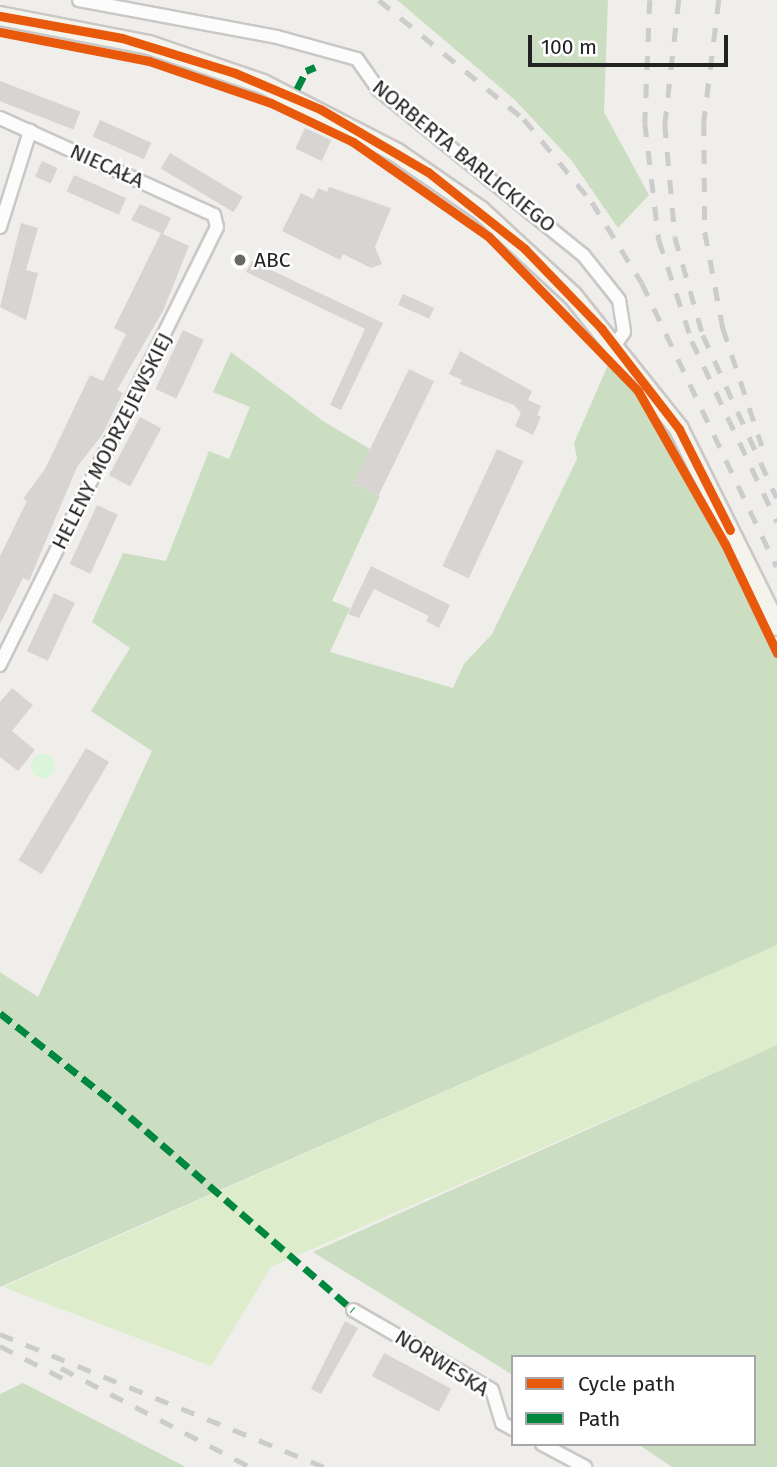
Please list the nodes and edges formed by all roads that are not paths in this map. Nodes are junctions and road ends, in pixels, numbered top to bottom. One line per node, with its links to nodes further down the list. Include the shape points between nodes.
1 (79, 0): 7 (street, NORBERTA BARLICKIEGO, via 277,37 357,59 378,89 534,211 592,265 619,300 625,320)
2 (0, 16): 7 (street, NORBERTA BARLICKIEGO, via 175,53 264,84 346,123 428,172 507,232)
3 (0, 118): 4 (street, NIECAŁA)
4 (30, 131): 5 (street, NIECAŁA); 6 (street)
5 (214, 215): 9 (street, HELENY MODRZEJEWSKIEJ, via 217,227)
6 (0, 227)
7 (615, 345): 8 (street, NORBERTA BARLICKIEGO, via 679,429)
8 (777, 626)
9 (0, 665)
10 (353, 1310): 11 (street, NORWESKA, via 492,1390 502,1423)
11 (511, 1428)
12 (546, 1446): 13 (street)
13 (585, 1467)

